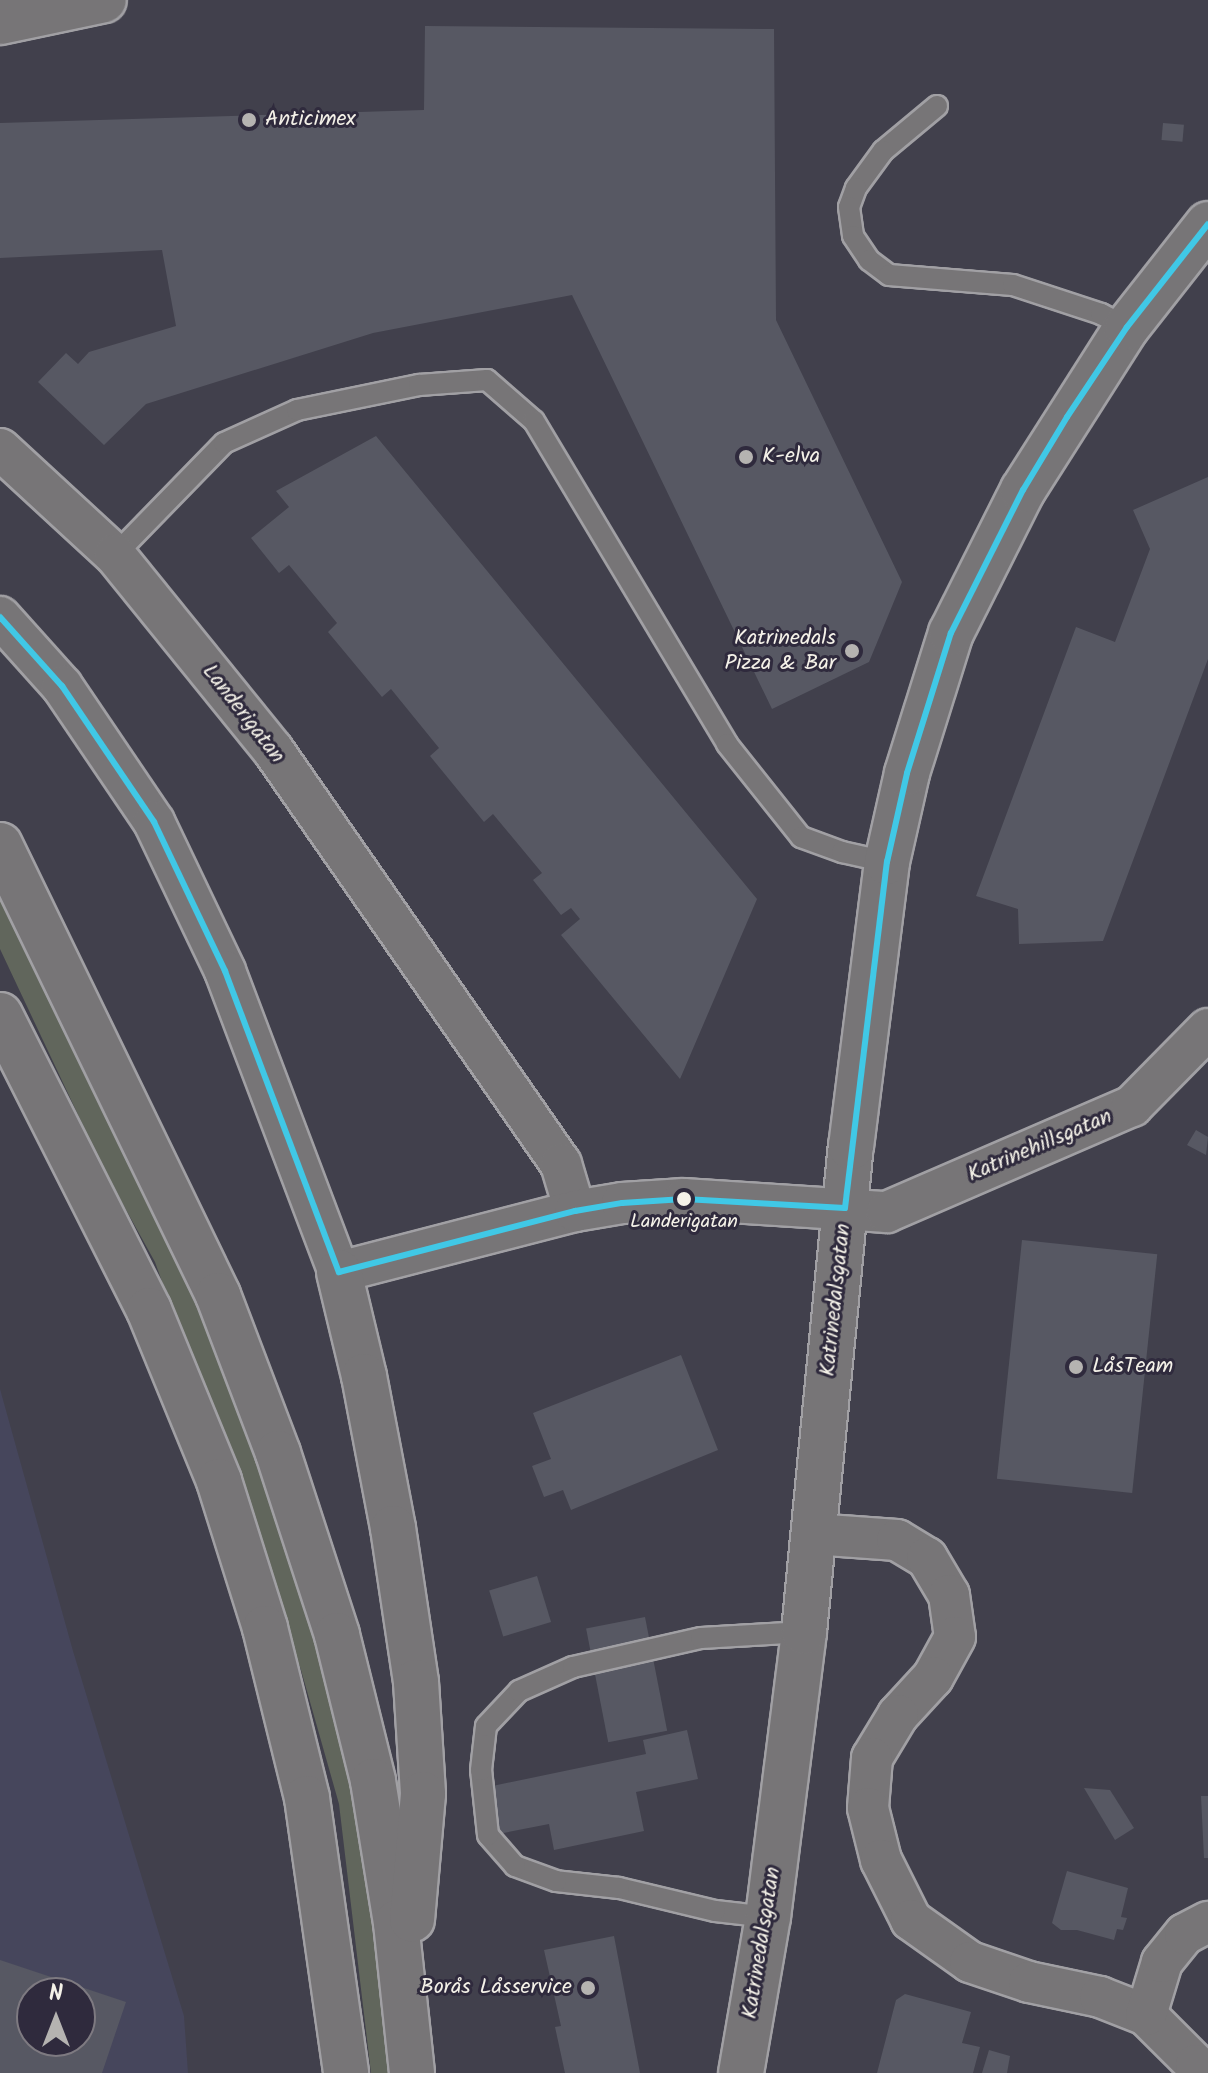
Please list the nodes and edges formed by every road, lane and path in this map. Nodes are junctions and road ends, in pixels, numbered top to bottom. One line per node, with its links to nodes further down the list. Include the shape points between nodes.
1 (104, 0): 2 (main road)
2 (0, 22)
3 (937, 106): 5 (lane, via 883,151 856,188 849,207 853,236 869,260 889,275 1013,285)
4 (1208, 224): 5 (main road, Katrinedalsgatan)
5 (1127, 327): 10 (main road, Katrinedalsgatan, via 1023,490 951,633 907,773)
6 (0, 449): 7 (street, Landerigatan)
7 (115, 555): 10 (lane, via 224,443 297,410 419,385 487,380 534,421 727,744 801,837); 15 (street, Landerigatan, via 273,750 561,1164)
8 (0, 617): 16 (street, via 62,686 154,822 225,971)
9 (0, 845): 21 (main road, via 218,1295 278,1453 337,1635 373,1781)
10 (887, 862): 14 (main road, Katrinedalsgatan)
11 (0, 1015): 13 (main road)
12 (1208, 1029): 14 (street, Katrinehillsgatan, via 1132,1106 887,1212)
13 (13, 1056): 23 (main road, via 149,1310 219,1481 265,1628 307,1798)
14 (845, 1208): 15 (street, Katrinehillsgatan, via 684,1199); 17 (main road, Katrinedalsgatan)
15 (575, 1211): 16 (street, Katrinehillsgatan)
16 (339, 1272): 21 (main road, via 390,1513 416,1682 423,1794)
17 (813, 1534): 18 (main road, Katrinedalsgatan); 22 (street, via 897,1540 927,1558 949,1595 955,1637 933,1677 898,1715 872,1758 868,1808 881,1860 911,1920 970,1962)
18 (804, 1632): 19 (main road, Katrinedalsgatan); 19 (lane, via 701,1638 573,1667 519,1691 486,1726 481,1770 488,1835 515,1866 556,1881)
19 (768, 1917): 25 (main road, Katrinedalsgatan)
20 (1208, 1922): 22 (street, via 1185,1934 1162,1962)
21 (405, 2003): 24 (main road)
22 (1146, 2015): 26 (street, via 1196,2065)
23 (346, 2073)
24 (412, 2073)
25 (741, 2073)
26 (1197, 2073)

